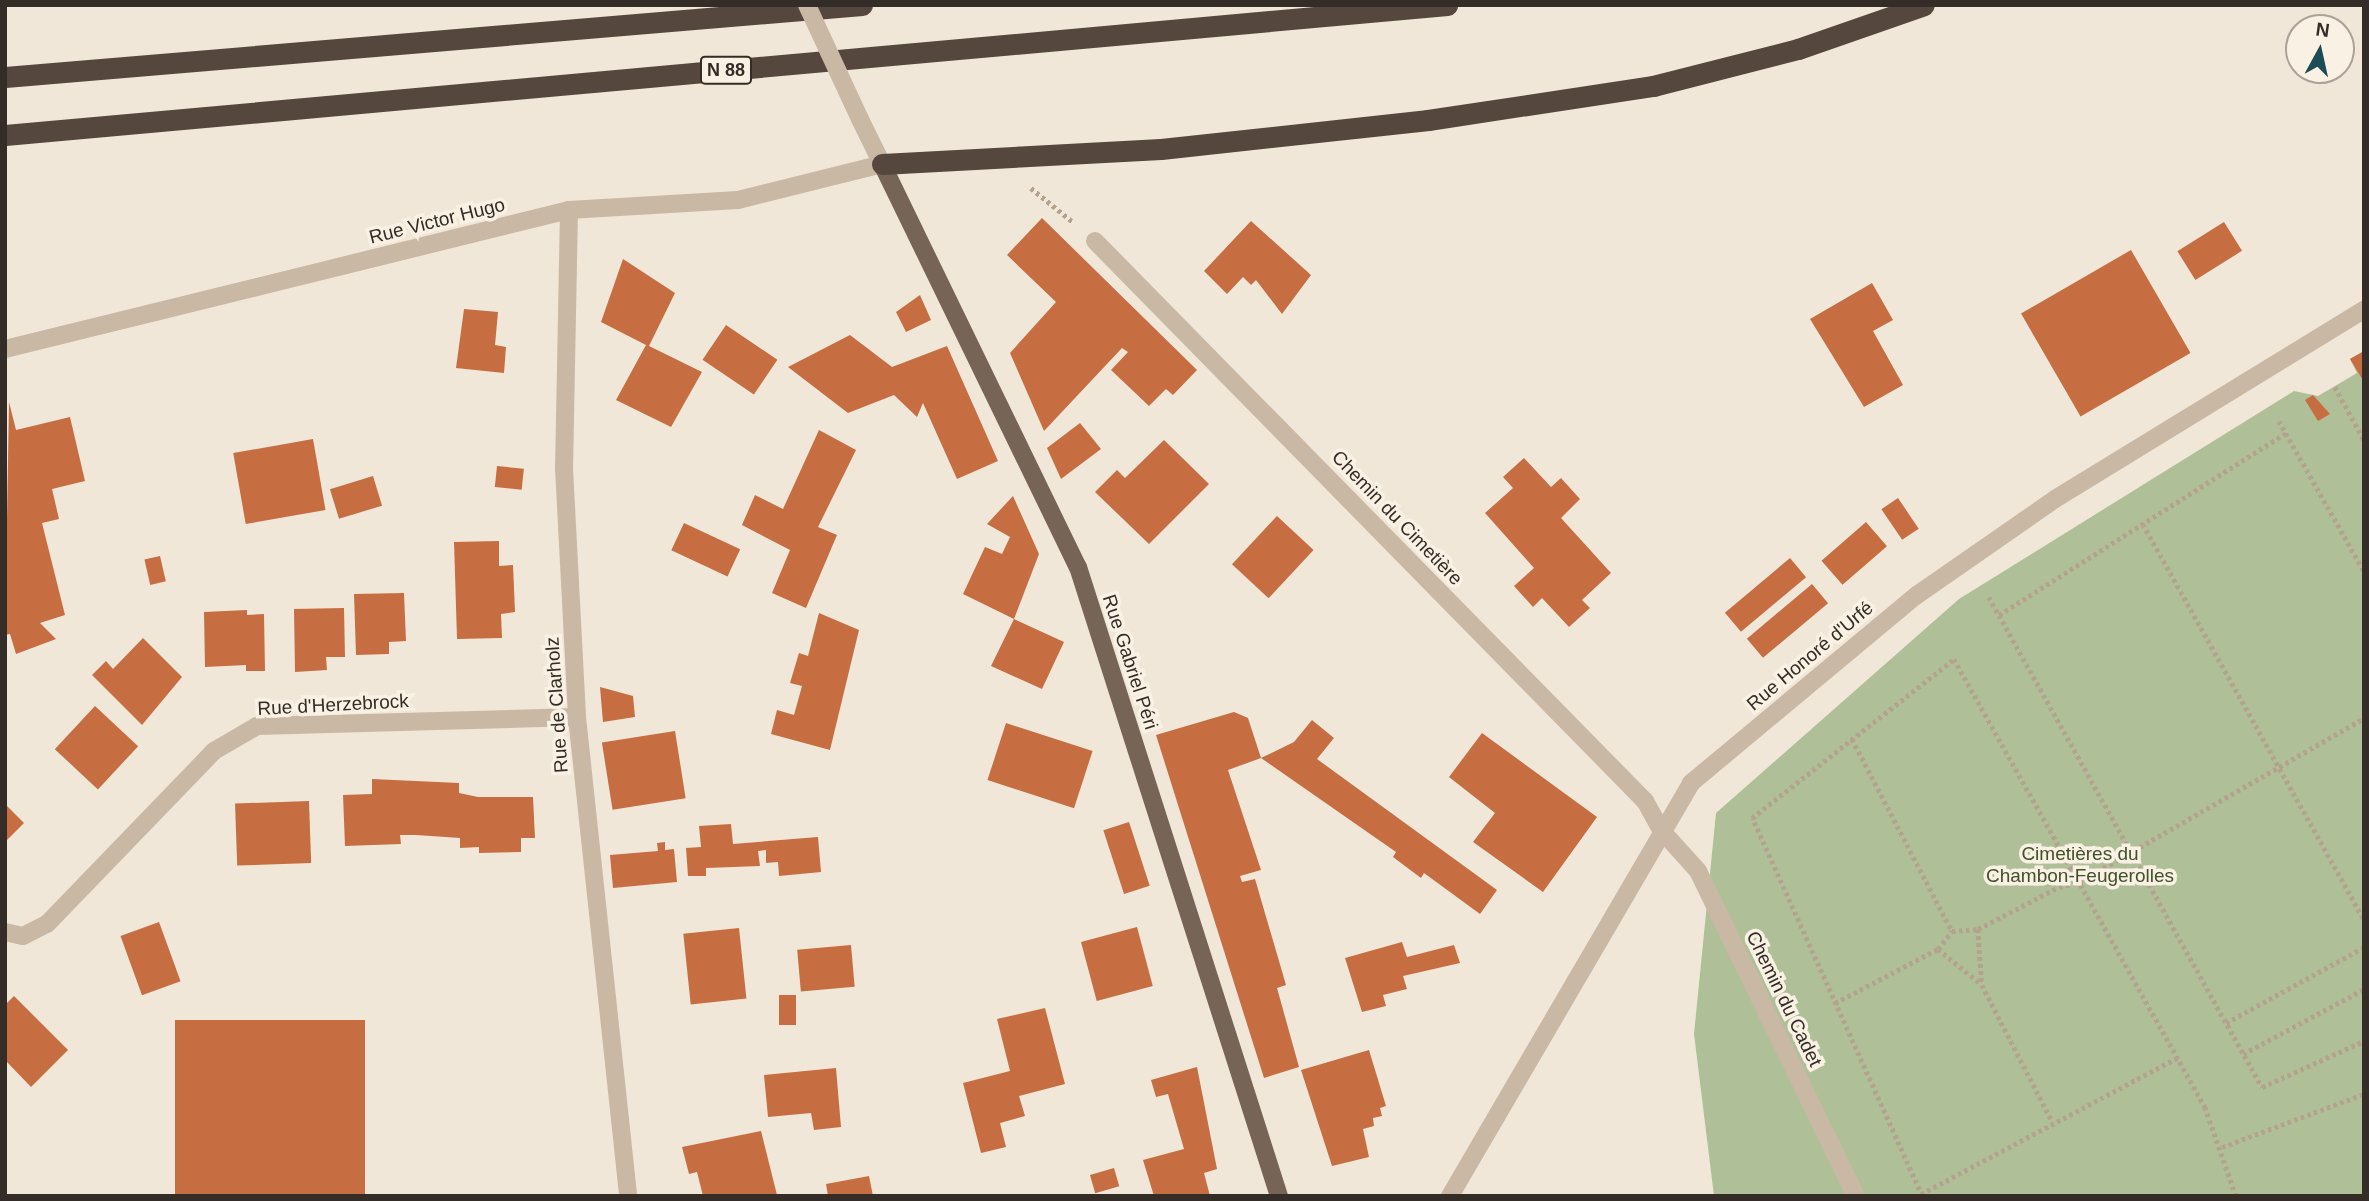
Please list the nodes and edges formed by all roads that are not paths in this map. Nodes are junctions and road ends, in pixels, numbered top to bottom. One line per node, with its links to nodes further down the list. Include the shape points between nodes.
1 (807, 5): 7 (street, bridge)
2 (862, 5): 5 (highway)
3 (1447, 5): 6 (highway, N 88)
4 (1924, 5): 7 (highway, via 1798,49 1600,94 1428,120 1161,149)
5 (5, 77)
6 (5, 135)
7 (882, 164): 8 (street, Rue Victor Hugo, via 738,200); 16 (main road, Rue Gabriel Péri, via 1078,567)
8 (569, 210): 11 (street, Rue Victor Hugo); 12 (street, Rue de Clarholz, via 564,468)
9 (1095, 241): 13 (street, Chemin du Cimetière, via 1645,801)
10 (2364, 310): 13 (street, Rue Honoré d'Urfé, via 2066,492 1917,594 1691,783)
11 (5, 349)
12 (577, 717): 14 (street, Rue d'Herzebrock, via 257,726 214,751 47,924 23,936); 15 (street, Rue de Clarholz)
13 (1661, 830): 17 (street, Rue Honoré d'Urfé); 18 (street, Chemin du Cadet, via 1698,871)
14 (5, 932)
15 (628, 1196)
16 (1279, 1196)
17 (1450, 1196)
18 (1856, 1196)

